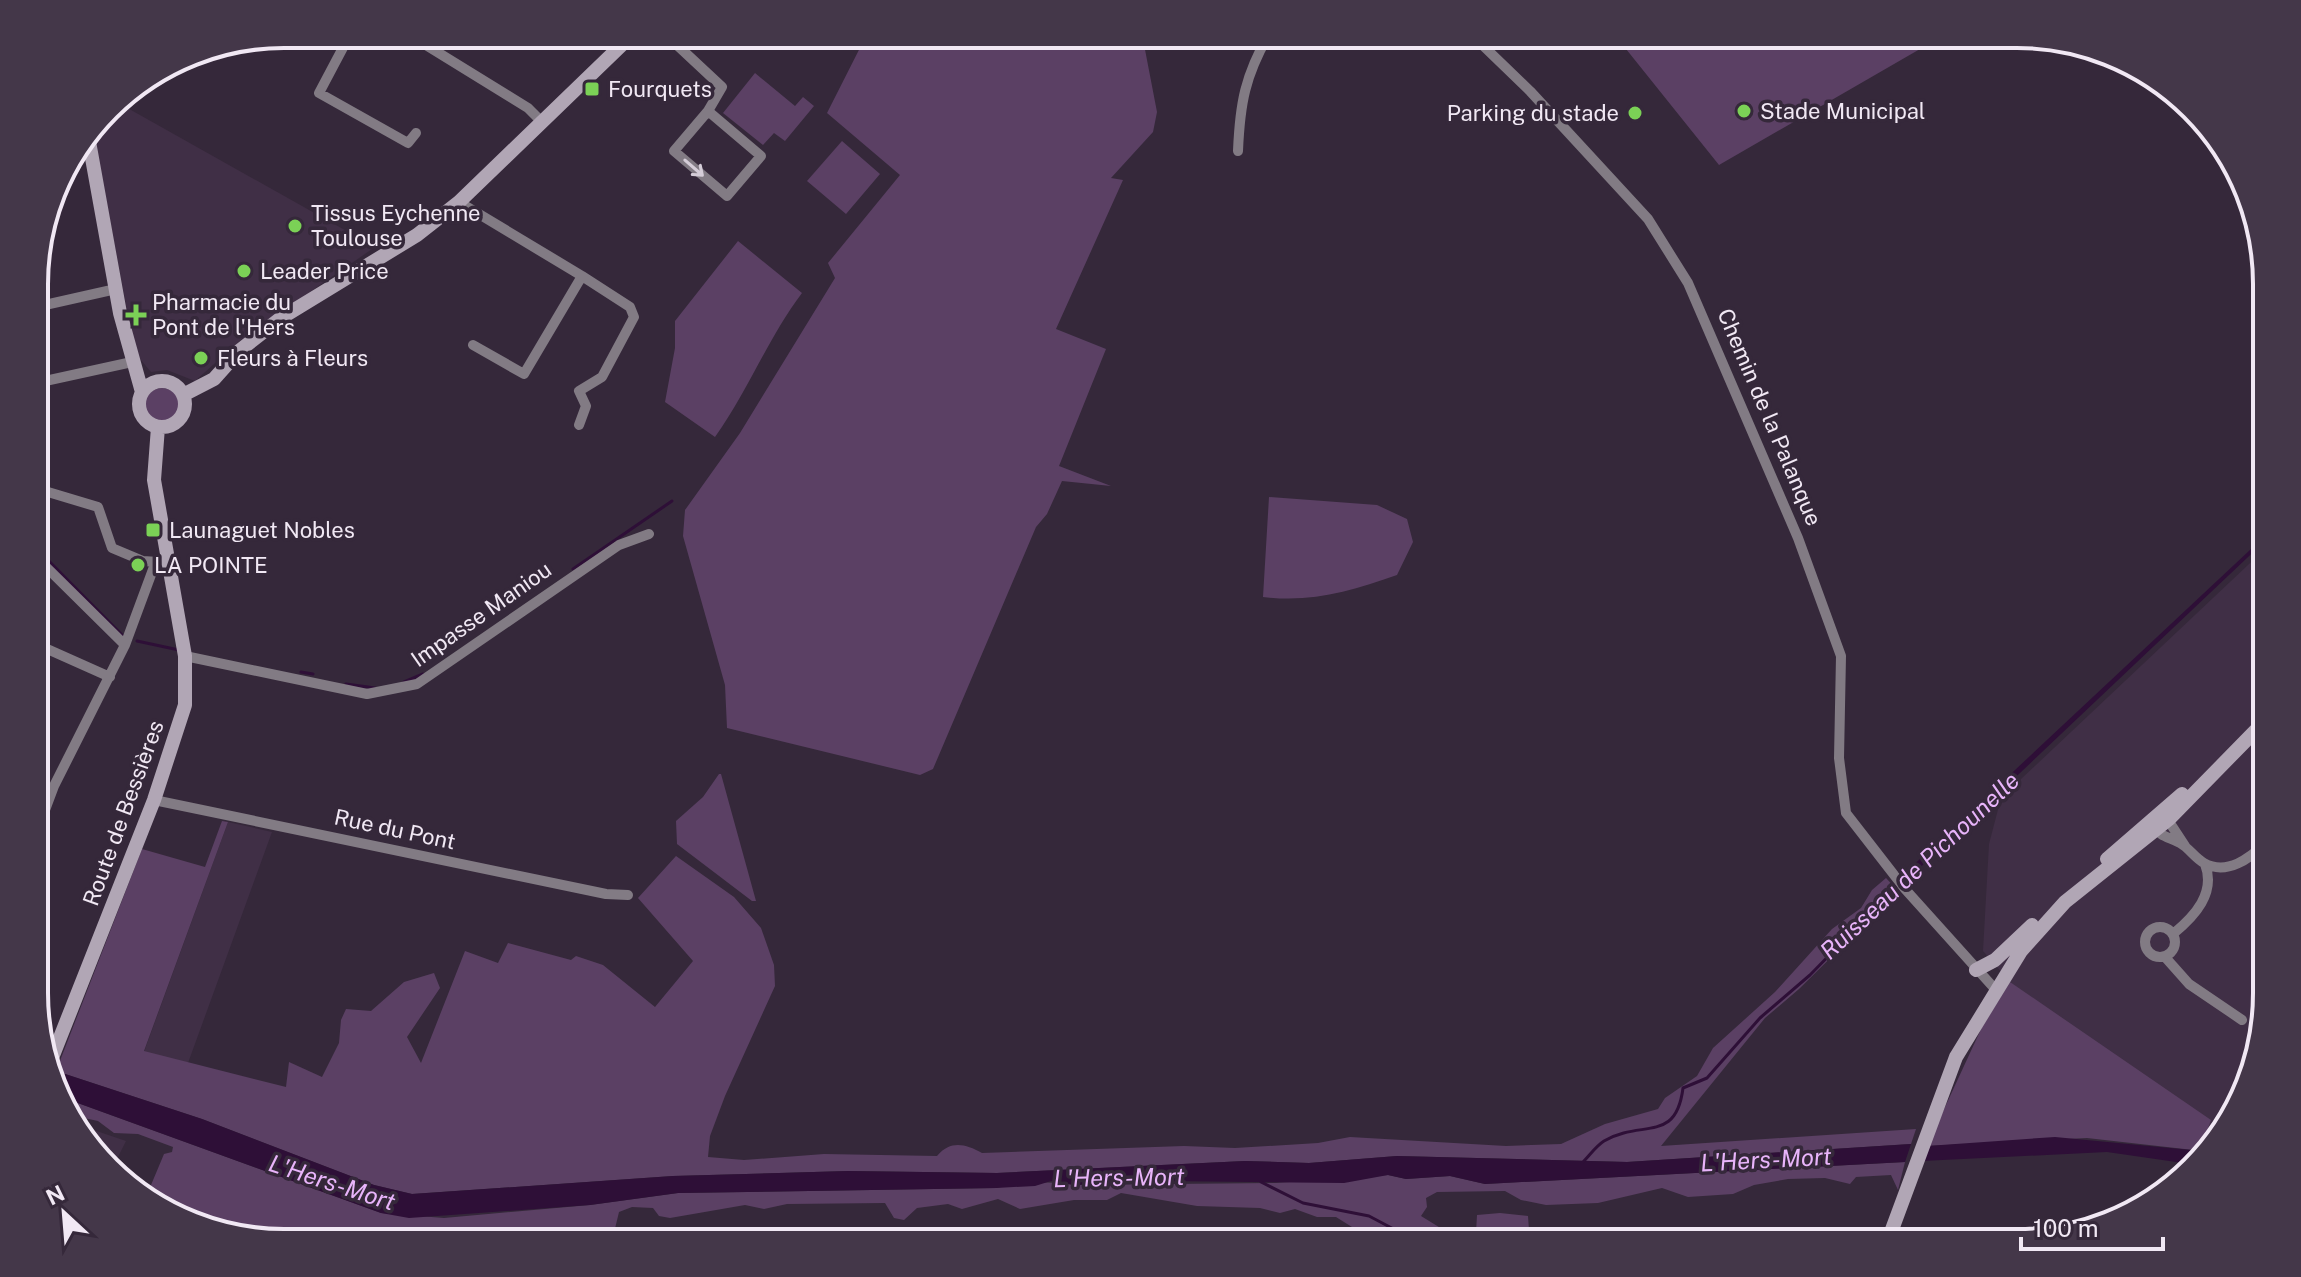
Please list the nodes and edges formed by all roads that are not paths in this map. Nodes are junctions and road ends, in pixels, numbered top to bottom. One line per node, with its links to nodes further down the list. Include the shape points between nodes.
1 (343, 48): 9 (street, via 319,93 408,143)
2 (431, 48): 8 (street)
3 (620, 48): 8 (street)
4 (680, 48): 7 (street, via 719,81 719,94)
5 (1262, 48): 11 (street, via 1240,106)
6 (1485, 48): 43 (street, Chemin de la Palanque, via 1648,219 1688,283 1809,565 1841,656 1839,758 1846,813)
7 (708, 111): 7 (street, one-way to 7, via 674,151 727,196 761,156)
8 (542, 122): 12 (street)
9 (416, 133)
10 (91, 150): 14 (street)
11 (1238, 151)
12 (459, 202): 13 (street); 21 (street, via 417,235 281,318 214,379)
13 (582, 276): 16 (street, via 524,374); 22 (street, via 630,307 634,317 602,377 579,391 586,406)
14 (116, 289): 15 (street); 17 (street)
15 (48, 304)
16 (473, 345)
17 (132, 362): 18 (street); 19 (street); 20 (street)
18 (48, 380)
19 (159, 381): 20 (street); 21 (street, via 174,384)
20 (142, 392): 23 (street, via 141,413)
21 (183, 395): 23 (street, via 182,416 172,425)
22 (579, 425)
23 (158, 427): 26 (street, Route de Bessières, via 154,480)
24 (48, 492): 26 (street, via 98,507 112,548)
25 (649, 534): 30 (street, Impasse Maniou, via 608,551 417,684 367,694)
26 (161, 561): 28 (street); 30 (street, Route de Bessières)
27 (48, 569): 28 (street)
28 (125, 645): 31 (street)
29 (48, 649): 31 (street)
30 (185, 656): 33 (street, Route de Bessières, via 185,705)
31 (110, 677): 34 (street)
32 (2252, 733): 35 (street)
33 (154, 800): 39 (street, Rue du Pont); 46 (street, Route de Bessières)
34 (48, 802)
35 (2160, 822): 36 (street); 36 (street); 40 (street)
36 (2185, 846): 38 (street)
37 (2252, 856): 38 (street, via 2230,867)
38 (2205, 864): 41 (street, via 2207,894)
39 (628, 895)
40 (2068, 896): 43 (street, via 1995,960); 44 (street)
41 (2173, 934): 42 (street, via 2175,945); 42 (street, via 2155,928 2146,937 2147,950)
42 (2165, 957): 45 (street, via 2189,984)
43 (1976, 970): 44 (street, Chemin de la Palanque)
44 (1995, 989): 47 (street, via 1956,1057)
45 (2242, 1020)
46 (55, 1050)
47 (1899, 1212): 48 (street); 49 (street)
48 (1893, 1228)
49 (1896, 1228)

